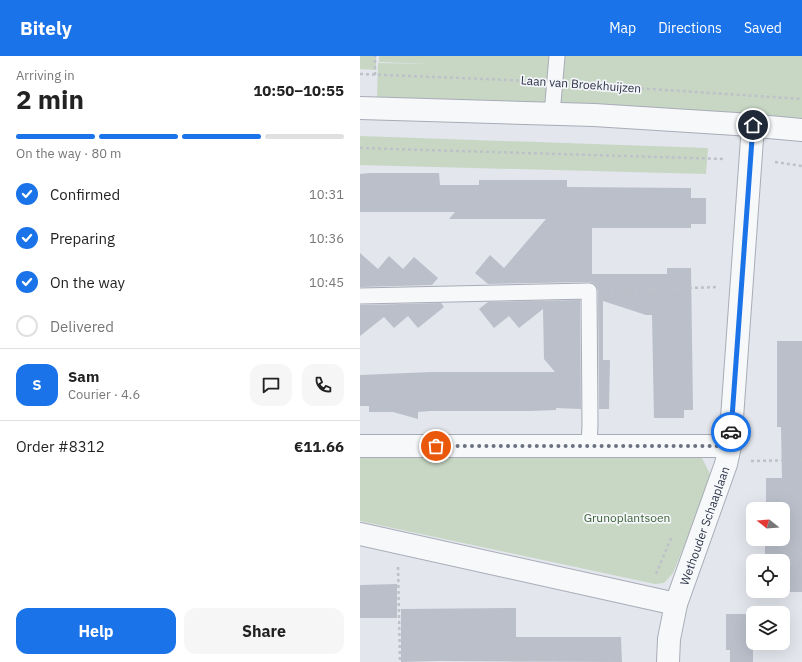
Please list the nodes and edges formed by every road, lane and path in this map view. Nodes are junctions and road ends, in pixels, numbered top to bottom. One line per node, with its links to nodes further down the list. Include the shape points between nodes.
1 (375, 56): 4 (path)
2 (556, 56): 5 (lane)
3 (360, 74): 4 (path, Laan van Broekhuijzen)
4 (375, 75): 5 (path, Laan van Broekhuijzen)
5 (554, 82): 6 (path, Laan van Broekhuijzen); 8 (lane)
6 (802, 99)
7 (360, 108): 8 (street)
8 (552, 114): 9 (street)
9 (753, 125): 10 (street); 18 (street, Wethouder Schaaplaan)
10 (802, 130)
11 (360, 148): 12 (path, via 724,159)
12 (724, 167)
13 (589, 291): 14 (path, via 718,287); 15 (lane); 16 (lane)
14 (718, 295)
15 (360, 296)
16 (589, 445): 17 (street); 18 (street)
17 (360, 446)
18 (728, 455): 19 (path, via 744,462); 22 (street, Wethouder Schaaplaan)
19 (802, 460)
20 (360, 534): 22 (street)
21 (398, 565): 23 (path)
22 (676, 604): 24 (street, Wethouder Schaaplaan, via 669,639)
23 (400, 662)
24 (668, 662)

